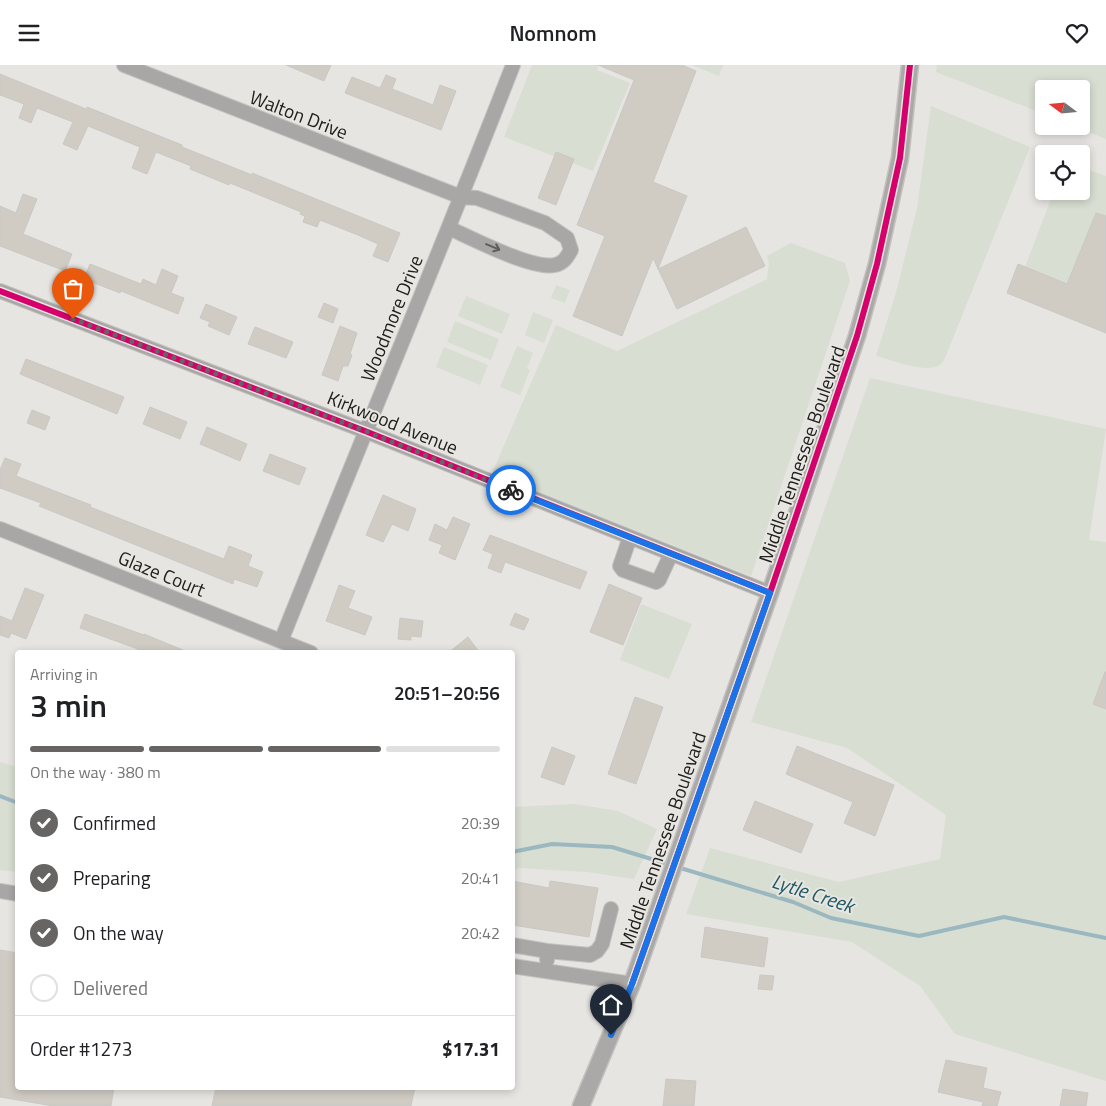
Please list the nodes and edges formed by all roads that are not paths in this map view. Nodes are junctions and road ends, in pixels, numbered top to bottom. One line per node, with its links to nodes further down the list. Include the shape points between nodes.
1 (124, 65): 4 (street, Walton Drive)
2 (512, 65): 4 (street, Woodmore Drive)
3 (910, 65): 11 (main road, Middle Tennessee Boulevard, via 900,158 874,273 857,336)
4 (462, 197): 5 (street, Woodmore Drive); 5 (street, Walton Drive, one-way to 4, via 531,263 554,266 566,260 571,250 567,238 545,223 476,198)
5 (448, 228): 7 (street, Woodmore Drive)
6 (0, 291): 7 (street, Kirkwood Avenue)
7 (365, 431): 9 (street, Kirkwood Avenue); 12 (street, Woodmore Drive)
8 (0, 529): 12 (street, Glaze Court)
9 (630, 537): 10 (street, Kirkwood Avenue); 10 (street, via 620,566 623,570 656,582)
10 (671, 554): 11 (street, Kirkwood Avenue)
11 (770, 593): 21 (main road, Middle Tennessee Boulevard)
12 (281, 641): 13 (street, Glaze Court)
13 (304, 650)
14 (0, 891): 15 (street)
15 (15, 894)
16 (611, 909): 18 (street, via 602,944 597,951 590,955)
17 (515, 946): 18 (street)
18 (547, 951): 20 (street)
19 (515, 966): 20 (street)
20 (546, 971): 21 (street)
21 (632, 984): 22 (main road, Middle Tennessee Boulevard)
22 (581, 1106)

